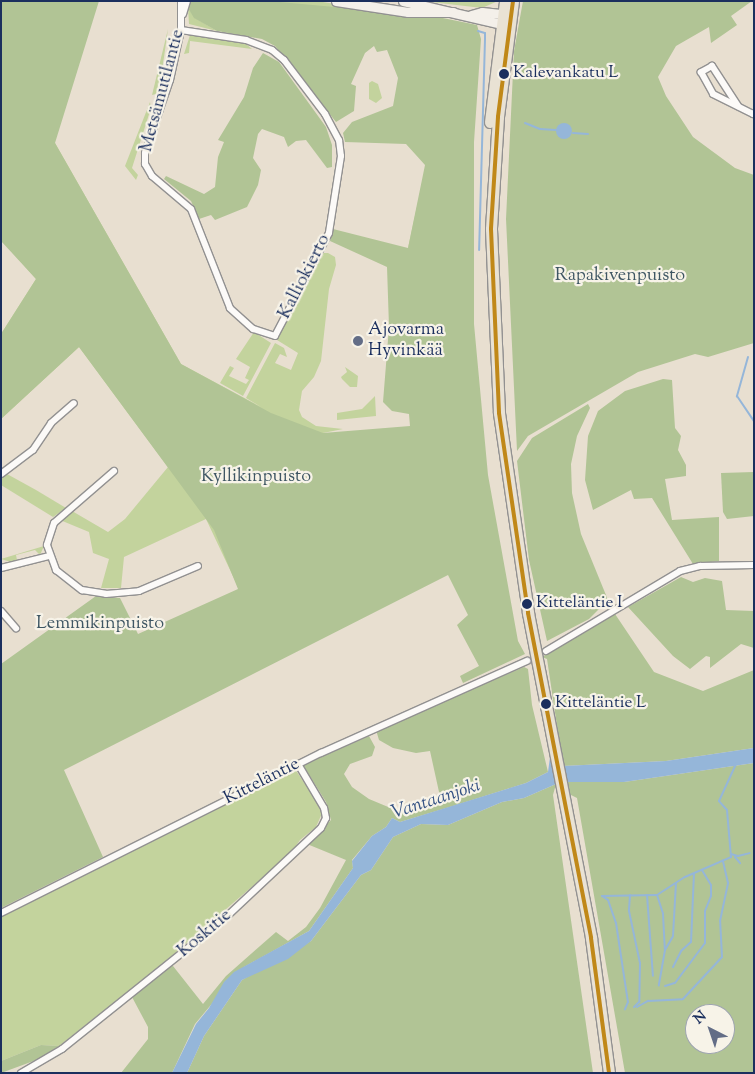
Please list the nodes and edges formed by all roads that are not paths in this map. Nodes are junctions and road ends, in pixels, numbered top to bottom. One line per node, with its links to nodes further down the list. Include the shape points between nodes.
1 (181, 1): 8 (street, Metsämutilantie)
2 (187, 1): 8 (street, Metsämutilantie)
3 (336, 1): 7 (main road, via 408,12)
4 (403, 1): 7 (main road)
5 (505, 1): 9 (highway)
6 (513, 1): 9 (highway)
7 (453, 12): 9 (main road)
8 (182, 17): 10 (street, Metsämutilantie)
9 (506, 20): 28 (highway, via 491,229 495,364 517,548 591,938)
10 (180, 30): 13 (street, Metsämutilantie, via 170,80 145,153); 13 (street, Kalliokierto, via 246,40 272,50 284,60 325,114 339,140 341,156 329,233 275,336 248,326 230,308 191,209 152,176)
11 (738, 106): 11 (street, via 712,66 701,72 713,94); 12 (street)
12 (754, 113)
13 (145, 164)
14 (74, 402): 16 (street, via 51,423 32,450)
15 (114, 471): 17 (street, via 54,523 47,536)
16 (1, 474)
17 (49, 556): 19 (street, via 56,570 68,582 82,590 106,594 139,591); 20 (street)
18 (754, 565): 23 (street, via 700,566 680,571)
19 (198, 566)
20 (1, 568)
21 (1, 611): 22 (street)
22 (16, 628)
23 (546, 651)
24 (527, 661): 25 (street, Kitteläntie)
25 (298, 764): 26 (street, Kitteläntie); 27 (street, Koskitie, via 324,808 326,818 321,828 223,920 62,1049)
26 (1, 913)
27 (21, 1073)
28 (609, 1073)

